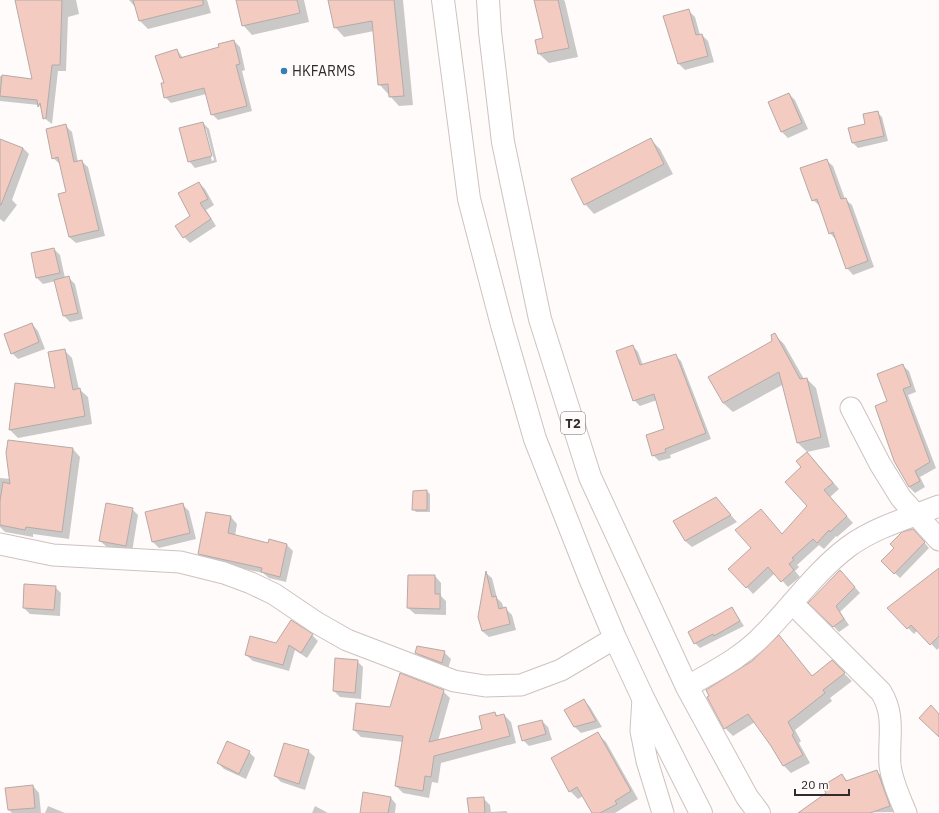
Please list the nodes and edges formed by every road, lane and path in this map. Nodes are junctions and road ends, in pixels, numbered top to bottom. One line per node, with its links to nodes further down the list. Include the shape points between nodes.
1 (443, 0): 9 (highway, via 469,199 502,325 535,438)
2 (488, 0): 10 (highway, T2, via 503,142 540,319 590,478)
3 (851, 408): 5 (street, via 901,498)
4 (939, 506): 5 (street)
5 (917, 515): 6 (street); 8 (street, via 874,532 849,547)
6 (939, 540)
7 (0, 544): 9 (street, via 53,555 180,562 224,573 274,594 347,640 454,681 485,686 521,685 561,670)
8 (792, 603): 10 (street, via 748,649); 15 (street, via 886,700 891,716 892,773)
9 (616, 638): 11 (highway)
10 (687, 687): 14 (highway, T2, via 747,797)
11 (643, 698): 12 (street, via 641,731); 13 (highway)
12 (663, 813)
13 (701, 813)
14 (759, 813)
15 (906, 813)

